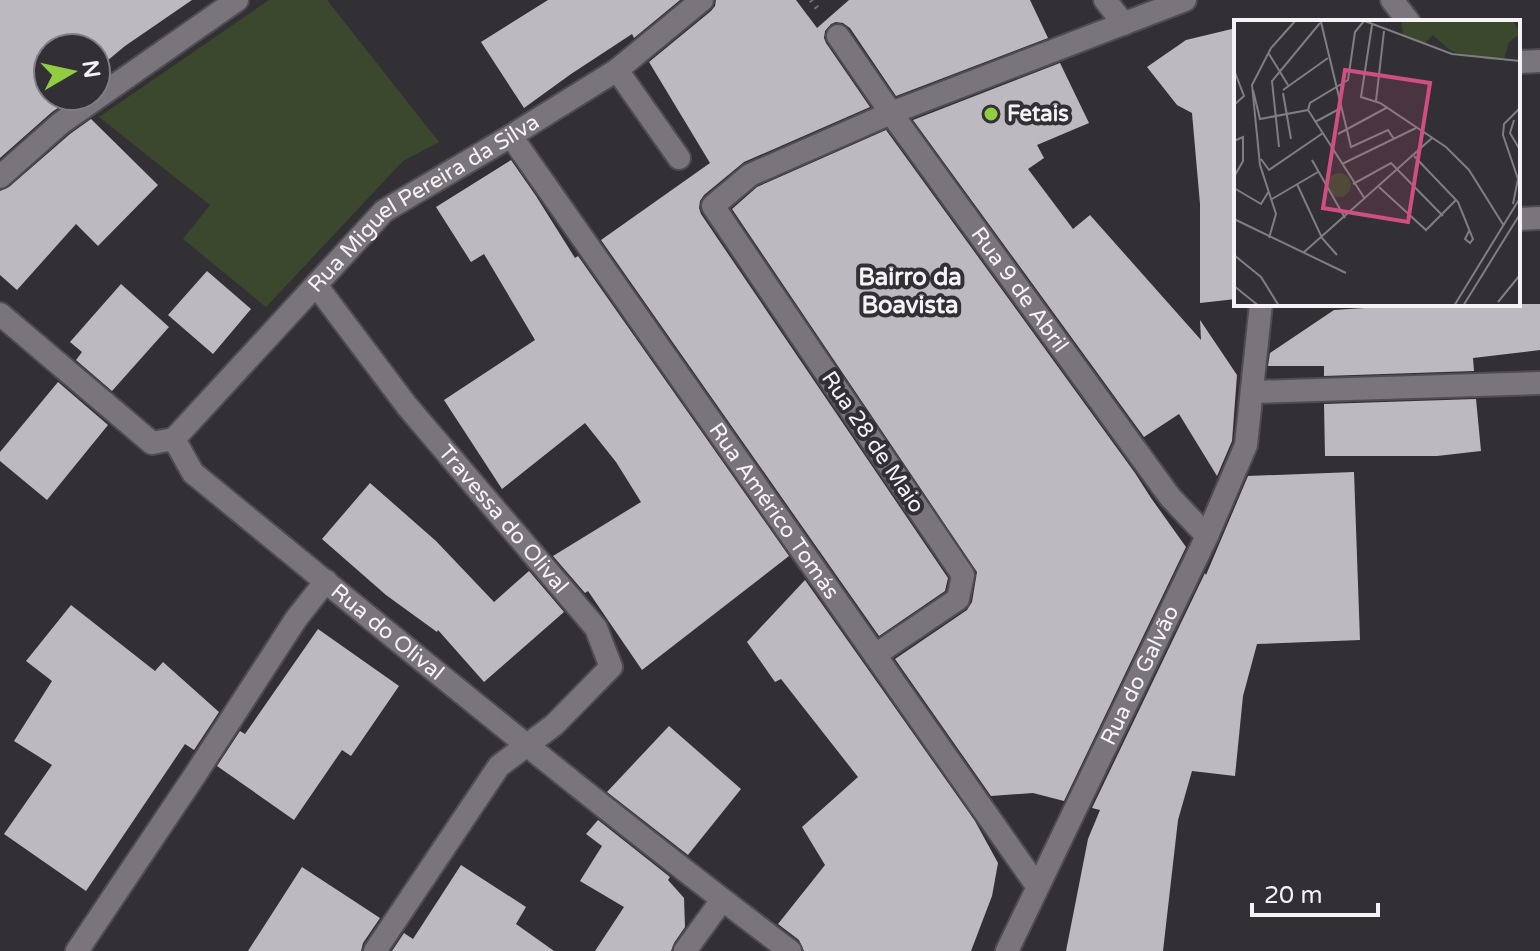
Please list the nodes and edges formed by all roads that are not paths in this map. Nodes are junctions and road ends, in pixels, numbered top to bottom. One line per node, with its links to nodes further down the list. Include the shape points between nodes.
1 (237, 0): 15 (street, via 61,123)
2 (702, 0): 11 (street, Rua Miguel Pereira da Silva)
3 (1105, 0): 7 (street)
4 (1185, 0): 7 (street)
5 (1392, 0): 6 (street)
6 (1407, 20)
7 (1124, 24): 12 (street)
8 (838, 36): 12 (street, Rua 9 de Abril)
9 (1540, 61): 10 (street)
10 (1520, 62)
11 (617, 70): 13 (street, Rua Miguel Pereira da Silva); 14 (street)
12 (891, 113): 24 (street, Rua 9 de Abril, via 1170,497); 26 (street, Rua 28 de Maio, via 750,175 713,206 963,575 958,599)
13 (511, 136): 18 (street, Rua Miguel Pereira da Silva, via 384,211); 26 (street, Rua Américo Tomás)
14 (679, 158)
15 (0, 177)
16 (1540, 218): 17 (street)
17 (1520, 219)
18 (316, 285): 23 (street, Rua Miguel Pereira da Silva); 27 (street, Travessa do Olival, via 407,406 596,628 611,667 554,725)
19 (1261, 306): 22 (street, Rua do Galvão)
20 (0, 314): 23 (street, via 152,443)
21 (1540, 383): 22 (street)
22 (1252, 392): 24 (street, Rua do Galvão, via 1246,445)
23 (174, 439): 25 (street, Rua do Olival, via 193,473)
24 (1207, 536): 28 (street, Rua do Galvão)
25 (326, 581): 27 (street, Rua do Olival); 30 (street)
26 (875, 655): 28 (street, Rua Américo Tomás)
27 (526, 744): 29 (street, Rua do Olival); 31 (street, via 499,766)
28 (1037, 886): 34 (street, Rua do Galvão)
29 (722, 900): 32 (street); 33 (street, Rua do Olival)
30 (77, 951)
31 (375, 951)
32 (685, 951)
33 (790, 951)
34 (1007, 951)

